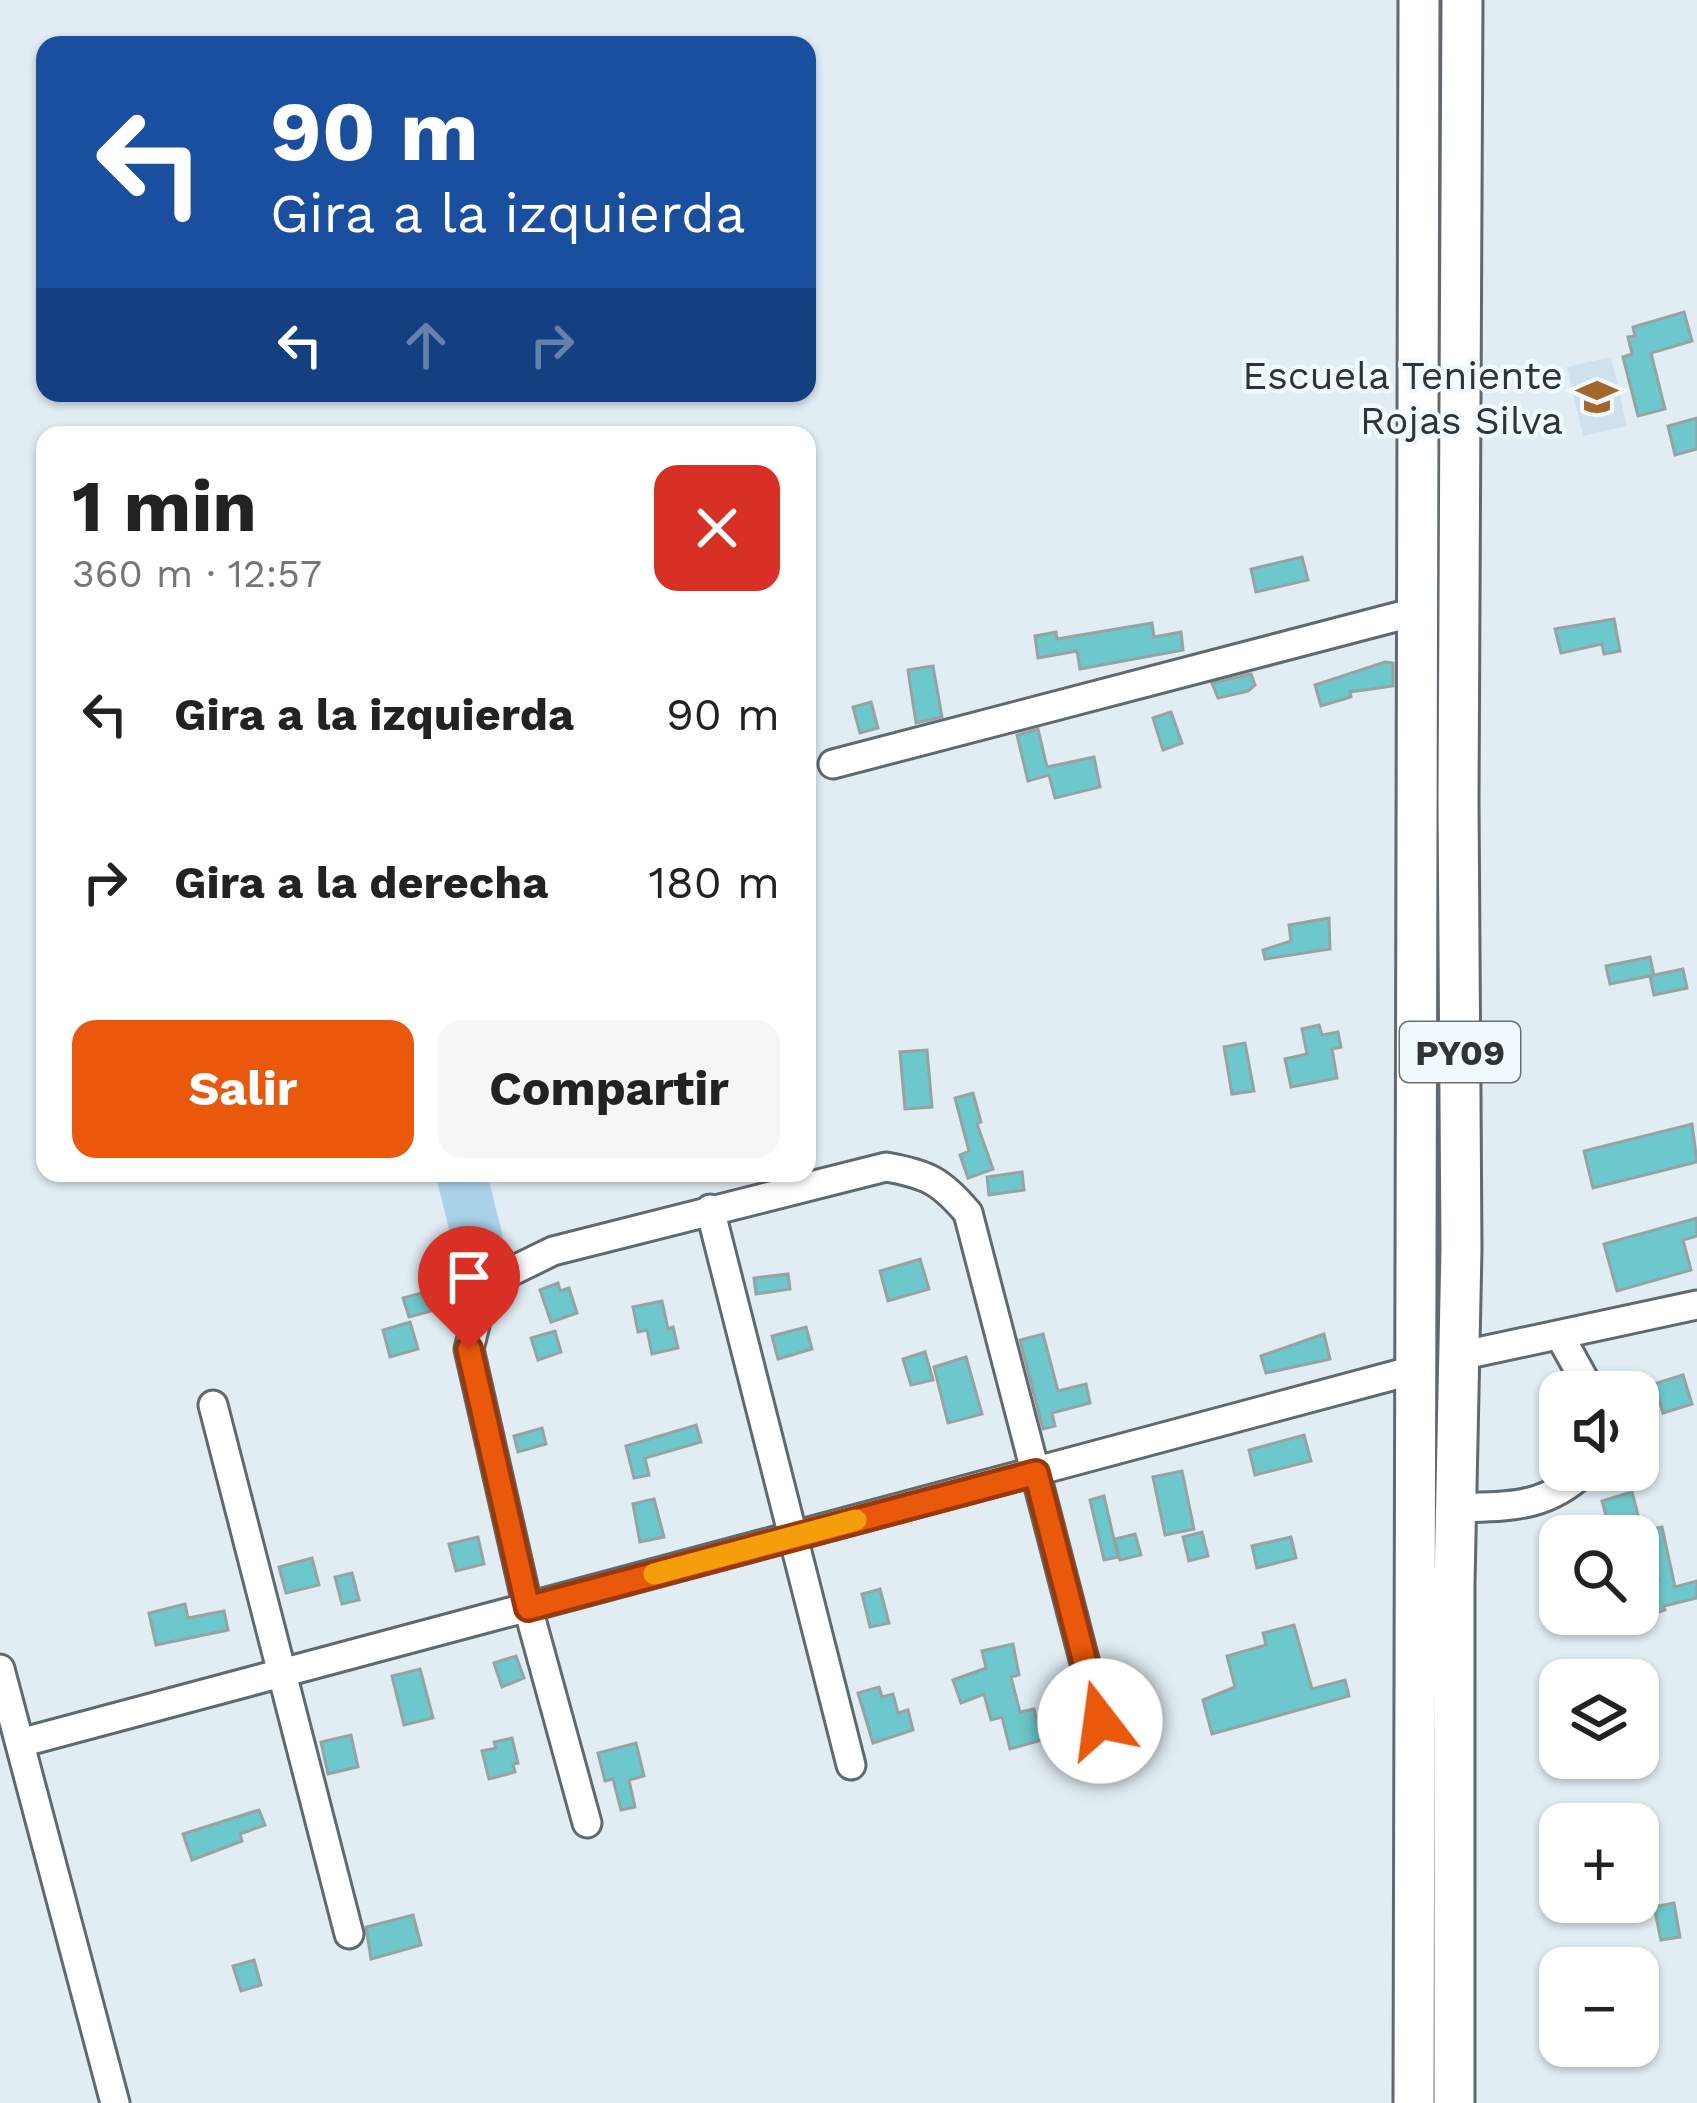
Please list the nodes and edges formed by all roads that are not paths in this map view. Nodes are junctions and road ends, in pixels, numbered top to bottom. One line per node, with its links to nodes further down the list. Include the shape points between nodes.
1 (1419, 0): 3 (highway, PY09)
2 (1462, 0): 8 (highway, PY09)
3 (1415, 612): 4 (street); 9 (highway, PY09)
4 (833, 764)
5 (710, 1209): 12 (street, via 886,1167 922,1173 949,1191 968,1213); 15 (street); 16 (street, via 553,1251 502,1276 480,1305 469,1349)
6 (1697, 1305): 7 (street)
7 (1560, 1336): 8 (street); 10 (street)
8 (1459, 1356): 14 (highway, PY09)
9 (1414, 1370): 12 (street); 25 (highway, PY09)
10 (1579, 1371)
11 (213, 1406): 18 (street)
12 (1036, 1473): 15 (street); 19 (street)
13 (1560, 1491): 14 (street, via 1528,1505)
14 (1456, 1508): 26 (highway, PY09)
15 (790, 1538): 16 (street); 21 (street)
16 (528, 1608): 18 (street); 22 (street)
17 (0, 1669): 20 (street)
18 (282, 1673): 20 (street); 23 (street)
19 (1100, 1721)
20 (20, 1743): 24 (street)
21 (851, 1765)
22 (587, 1823)
23 (350, 1934)
24 (115, 2103)
25 (1414, 2103)
26 (1454, 2103)

